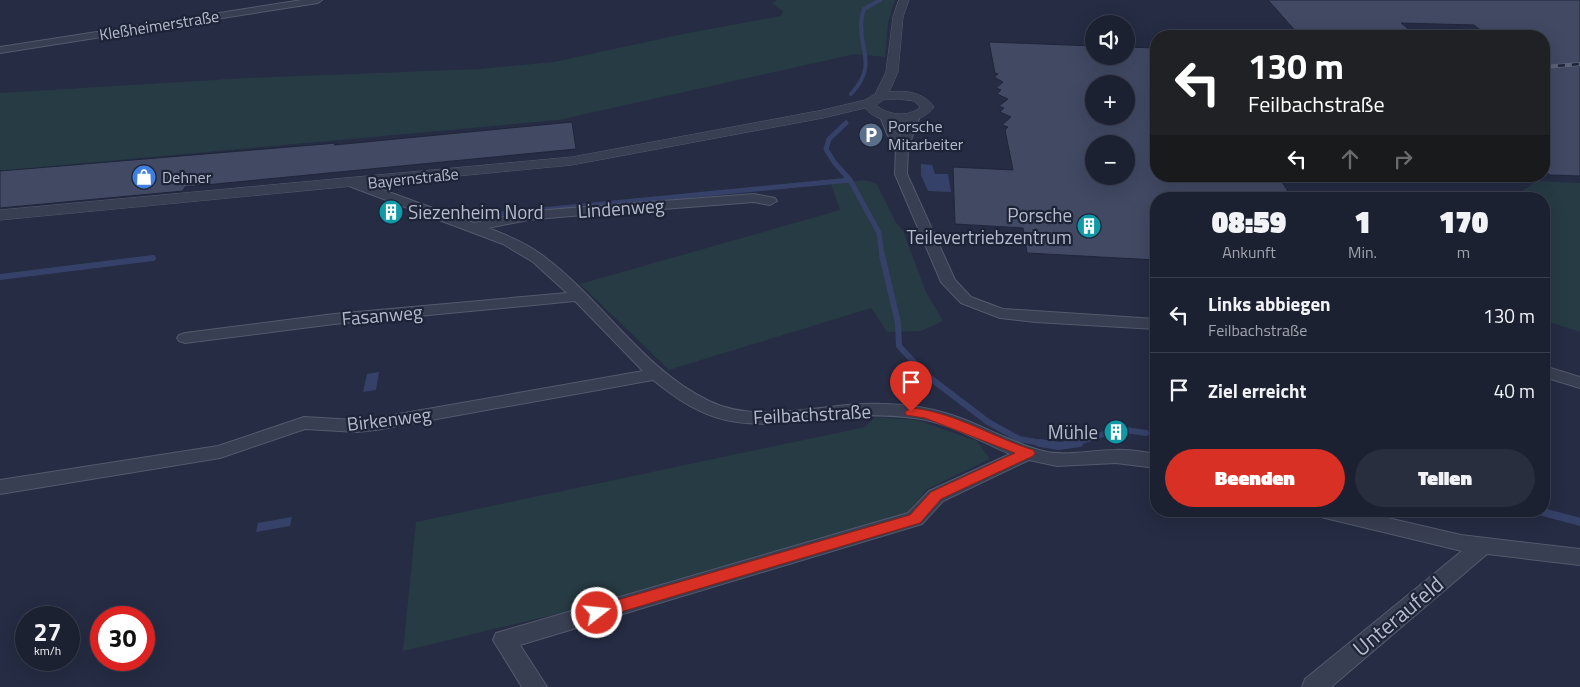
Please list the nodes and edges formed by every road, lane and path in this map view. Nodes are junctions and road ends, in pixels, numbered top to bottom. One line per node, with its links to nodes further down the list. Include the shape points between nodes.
1 (318, 0): 3 (street, Kleßheimerstraße)
2 (904, 0): 4 (street, via 898,18)
3 (0, 50)
4 (892, 72): 5 (street); 6 (street)
5 (912, 97): 6 (street, Bayernstraße, via 896,95); 8 (street, via 927,107)
6 (874, 103): 7 (street); 10 (street, Bayernstraße, via 572,161)
7 (886, 116): 8 (street); 9 (street)
8 (914, 116): 9 (street)
9 (902, 148): 15 (street, via 904,186 948,282 966,300 1000,313)
10 (353, 183): 12 (street, Bayernstraße); 13 (street, Feilbachstraße)
11 (770, 201): 13 (street, Lindenweg, via 754,198 528,216)
12 (0, 215)
13 (473, 227): 14 (street, Feilbachstraße, via 506,239 538,258)
14 (580, 296): 16 (street, Fasanweg, via 334,319); 18 (street, Feilbachstraße)
15 (1150, 324)
16 (184, 338)
17 (1550, 372): 19 (street)
18 (658, 374): 20 (street, Feilbachstraße, via 704,406 742,418 762,420 845,411 926,414); 22 (street, Birkenweg, via 376,424 304,423 220,452)
19 (1580, 383)
20 (1028, 453): 21 (street, Feilbachstraße, via 1050,459 1120,456); 26 (street, via 936,496 914,519 504,640)
21 (1150, 460)
22 (0, 487)
23 (1350, 517): 24 (street)
24 (1482, 546): 25 (street); 27 (street, Unteraufeld)
25 (1580, 557)
26 (535, 687)
27 (1314, 687)

